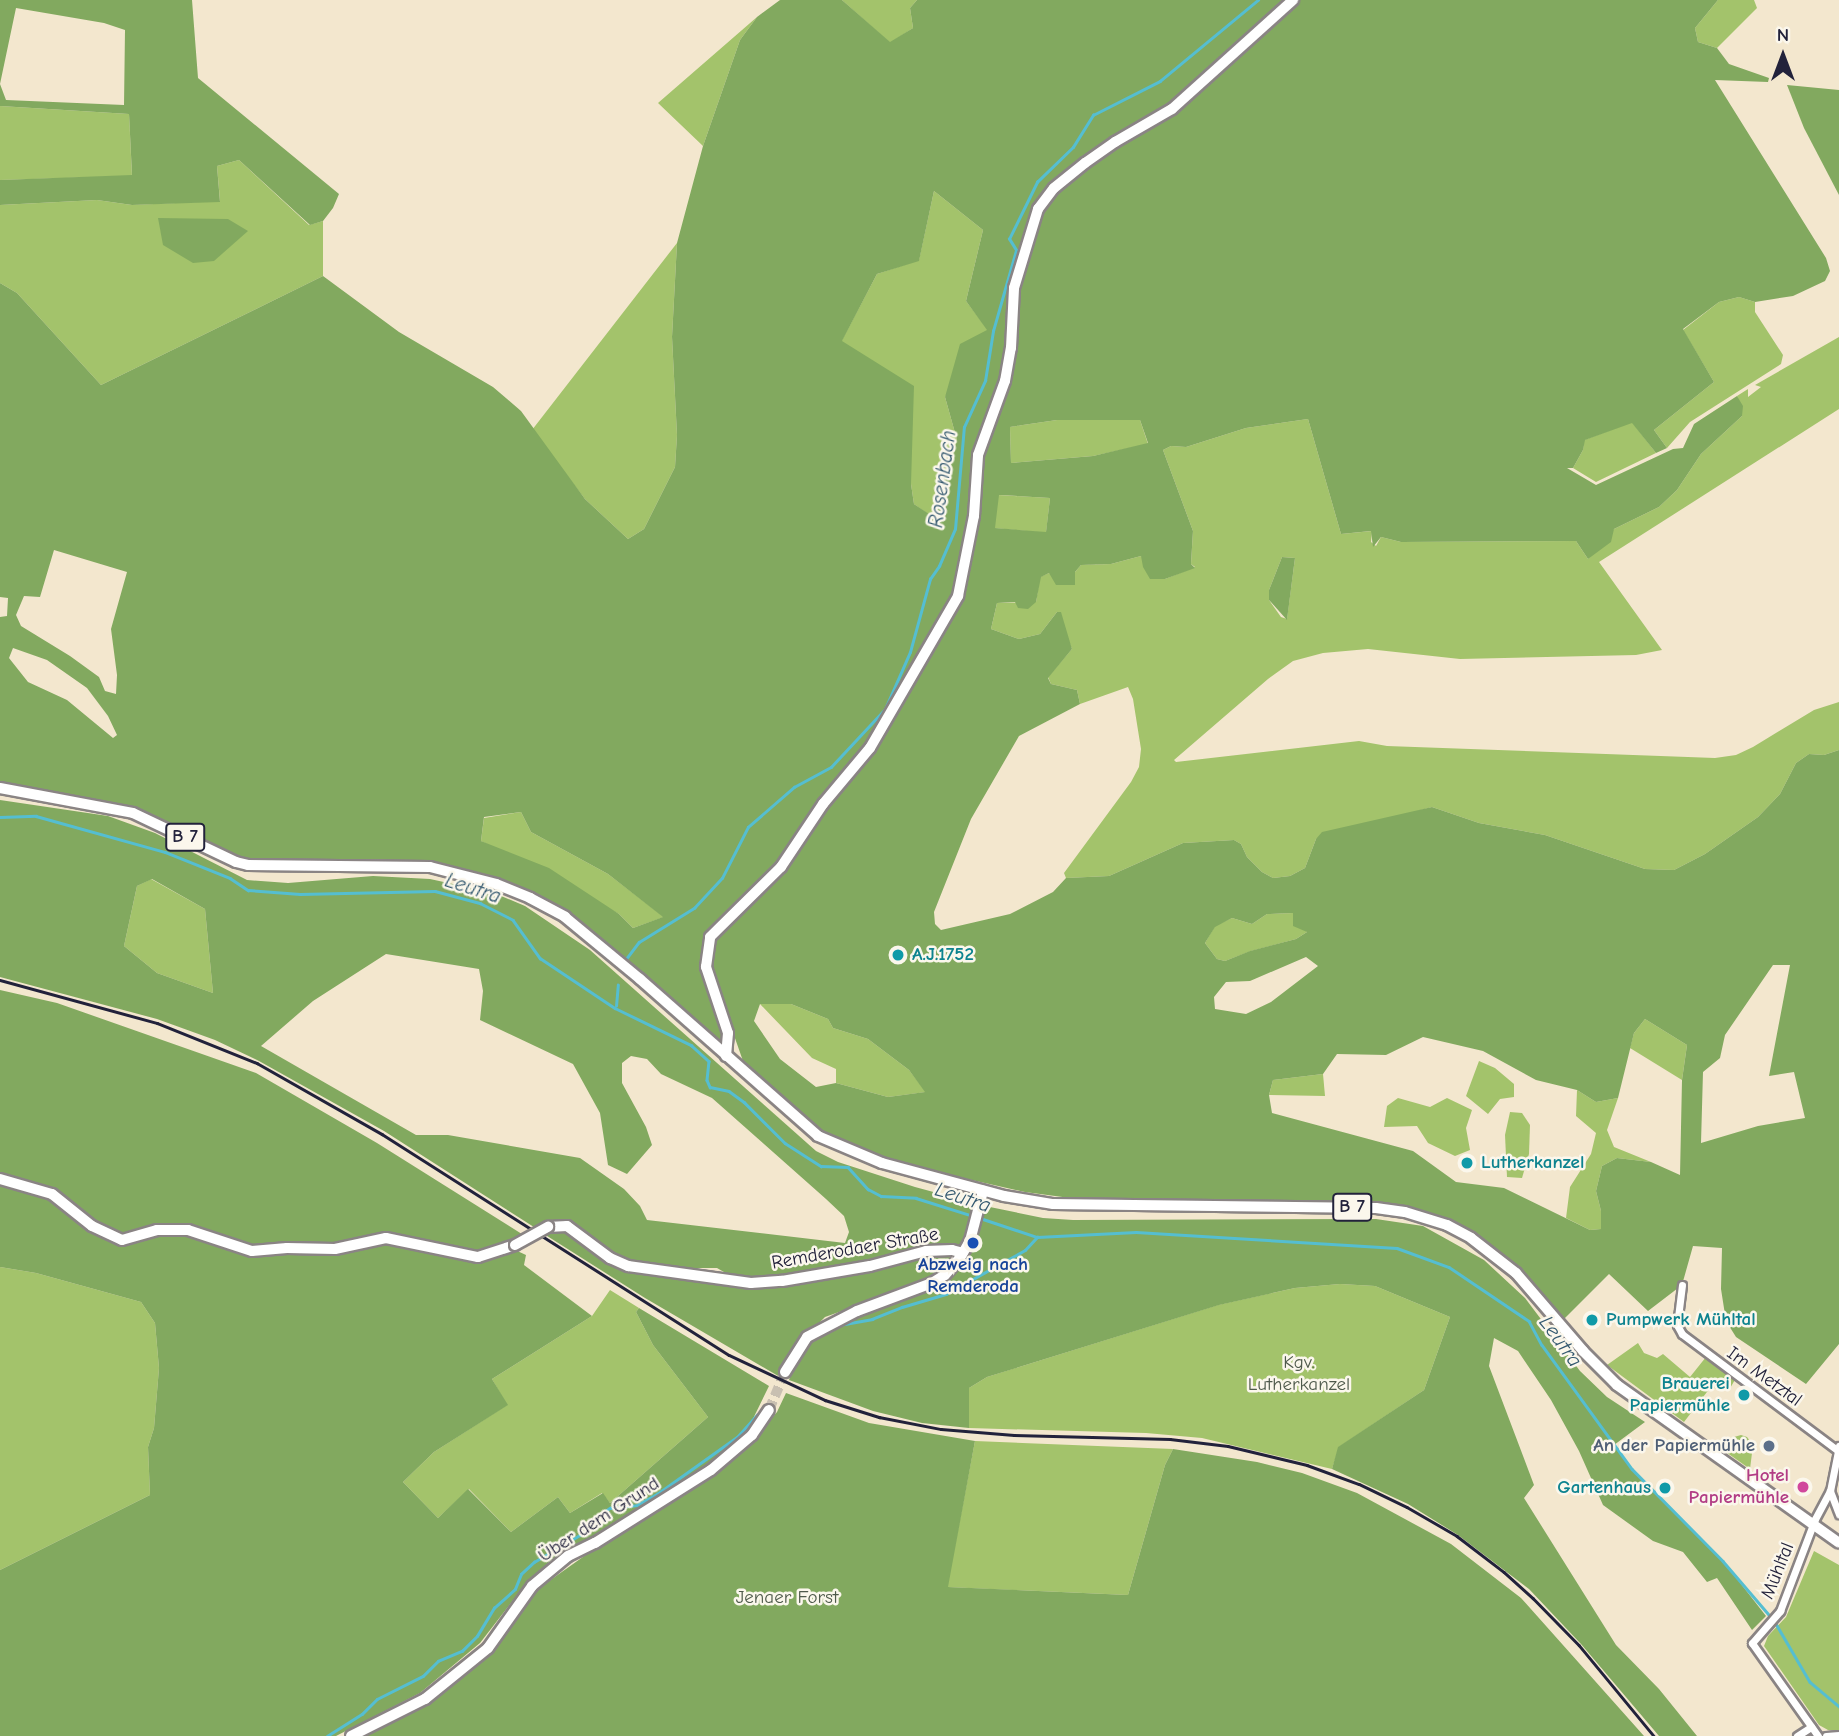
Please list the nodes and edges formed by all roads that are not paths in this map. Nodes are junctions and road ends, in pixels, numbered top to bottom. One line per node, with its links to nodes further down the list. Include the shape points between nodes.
1 (1293, 0): 3 (street, via 1172,109 1085,163 1054,188 1038,209 1014,288 1005,381 978,455 974,516 958,596 870,748 822,804 781,867 710,937 706,967 728,1033)
2 (0, 788): 3 (main road, B 7, via 133,813 248,865 404,865 496,884 565,917)
3 (726, 1056): 5 (main road, B 7, via 803,1125 836,1146)
4 (0, 1179): 6 (street, Remderodaer Straße, bridge, via 52,1194 92,1226 122,1240 157,1230 188,1230 252,1251 335,1249 386,1238 478,1257 515,1245 548,1227 567,1226 628,1266 751,1283 870,1266 926,1251)
5 (983, 1191): 6 (street); 13 (main road, B 7, via 1078,1206 1343,1207 1405,1212 1447,1225 1516,1273 1617,1385)
6 (964, 1253): 8 (street, via 932,1283 858,1311 807,1337)
7 (1682, 1284): 10 (street, Im Metztal, via 1676,1325 1682,1334)
8 (785, 1372)
9 (769, 1410): 17 (street, Über dem Grund, via 752,1435 711,1470 568,1556 532,1586 488,1648 425,1699)
10 (1838, 1448): 11 (street)
11 (1830, 1491): 12 (street); 13 (street, Mühltal)
12 (1839, 1514)
13 (1813, 1525): 14 (main road); 15 (street, Mühltal, via 1780,1611 1752,1643)
14 (1839, 1543)
15 (1811, 1727): 18 (street); 19 (street)
16 (1839, 1735): 20 (street)
17 (351, 1736)
18 (1797, 1736)
19 (1818, 1736)
20 (1826, 1736)

